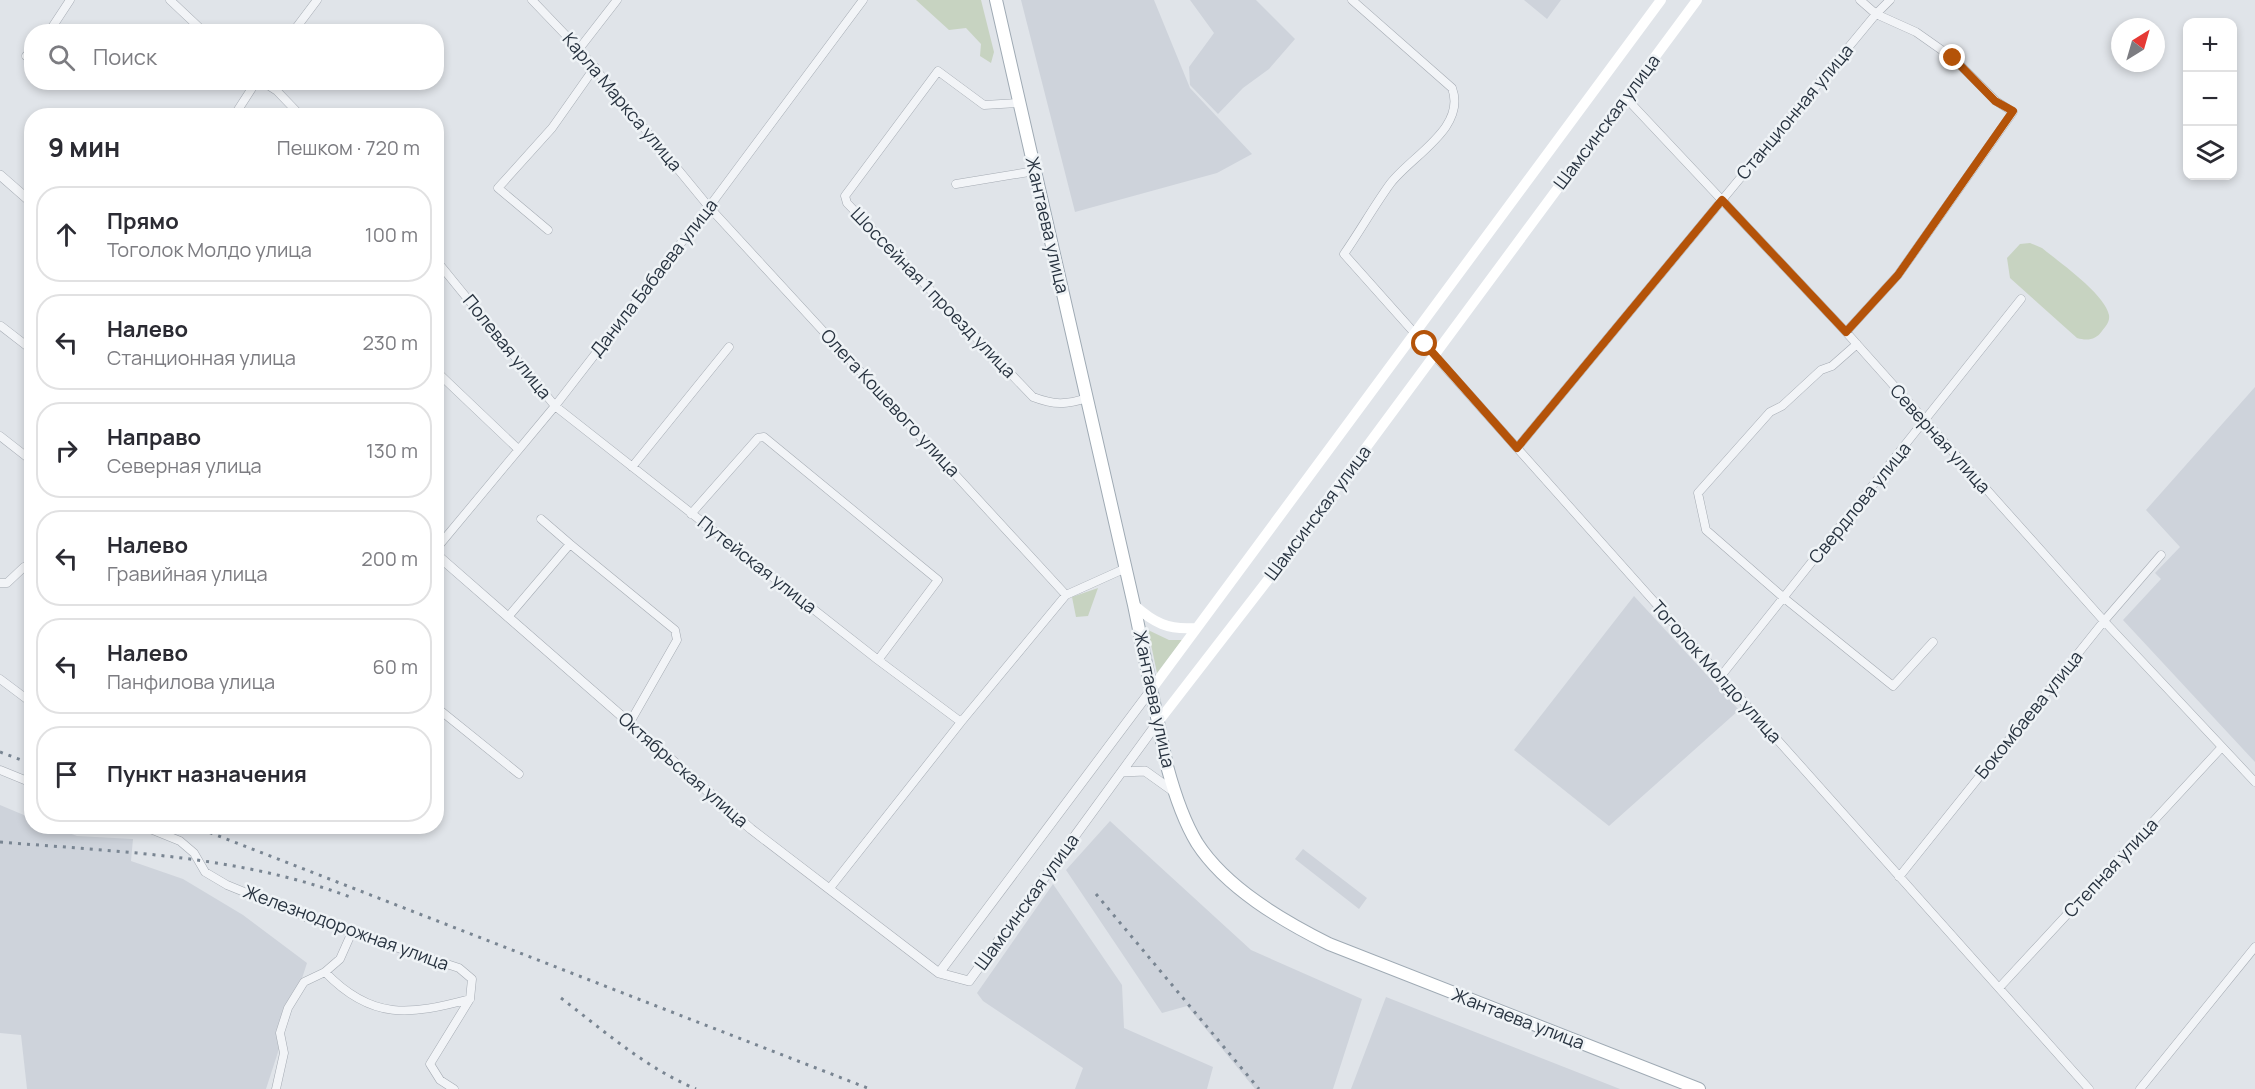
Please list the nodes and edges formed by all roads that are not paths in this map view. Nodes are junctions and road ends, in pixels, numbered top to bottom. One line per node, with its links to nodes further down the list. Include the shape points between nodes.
1 (70, 0): 14 (street)
2 (170, 0): 15 (street)
3 (317, 0): 16 (street)
4 (532, 0): 17 (street, Карла Маркса улица)
5 (617, 0): 17 (street)
6 (996, 0): 22 (main road, Жантаева улица)
7 (1352, 0): 36 (street, Тоголок Молдо улица, via 1452,88 1456,98 1448,123 1391,183 1344,254)
8 (1661, 0): 36 (main road, Шамсинская улица)
9 (1697, 0): 21 (main road, Шамсинская улица)
10 (1860, 0): 13 (street)
11 (1890, 0): 13 (street, Станционная улица)
12 (860, 1): 30 (street, Данила Бабаева улица)
13 (1876, 14): 29 (street, Станционная улица); 35 (street, via 1916,32 1953,58 1995,101 2013,111 1898,275)
14 (55, 24)
15 (196, 24)
16 (299, 24)
17 (579, 48): 18 (street, Карла Маркса улица)
18 (594, 67): 30 (street, Карла Маркса улица); 31 (street, via 552,128 498,188)
19 (251, 90): 23 (street)
20 (275, 90): 24 (street)
21 (1625, 97): 29 (street, Северная улица); 40 (main road, Шамсинская улица)
22 (1019, 103): 25 (main road, Жантаева улица); 42 (street, Шоссейная 1 проезд улица, via 984,105 938,71 845,196 847,203 1033,397 1066,405)
23 (239, 108)
24 (293, 108)
25 (1035, 171): 27 (street); 42 (main road, Жантаева улица)
26 (0, 175): 28 (street)
27 (956, 184)
28 (24, 196)
29 (1722, 200): 35 (street, Северная улица); 46 (street, Станционная улица)
30 (712, 209): 43 (street, Данила Бабаева улица); 59 (street, Олега Кошевого улица)
31 (548, 230)
32 (444, 270): 43 (street, Полевая улица)
33 (2021, 299): 44 (street, Свердлова улица)
34 (1, 326): 37 (street)
35 (1846, 332): 38 (street, Северная улица)
36 (1415, 333): 40 (street, Тоголок Молдо улица); 64 (main road, Шамсинская улица)
37 (24, 344)
38 (1857, 344): 44 (street, Северная улица); 60 (street, via 1770,412 1698,493 1706,530)
39 (729, 347): 49 (street)
40 (1434, 355): 46 (street, Тоголок Молдо улица); 73 (main road, Шамсинская улица)
41 (444, 379): 47 (street)
42 (1087, 398): 57 (main road, Жантаева улица)
43 (555, 406): 47 (street, Данила Бабаева улица); 49 (street, Путейская улица)
44 (1925, 422): 60 (street, Свердлова улица); 63 (street, Северная улица)
45 (0, 436): 48 (street)
46 (1517, 448): 67 (street, Тоголок Молдо улица)
47 (518, 449): 52 (street, Данила Бабаева улица)
48 (24, 455)
49 (632, 467): 50 (street, Путейская улица)
50 (691, 514): 66 (street, Путейская улица); 66 (street, via 758,438 764,437 938,580)
51 (541, 519): 53 (street)
52 (444, 539)
53 (570, 544): 62 (street); 74 (street, via 677,635)
54 (2162, 555): 63 (street, Бокомбаева улица)
55 (444, 561): 62 (street, Октябрьская улица)
56 (24, 567): 58 (street, via 15,578)
57 (1126, 568): 59 (street); 61 (main road, Жантаева улица)
58 (0, 583)
59 (1066, 595): 72 (street)
60 (1784, 598): 65 (street, via 1893,686); 67 (street, Свердлова улица)
61 (1134, 605): 64 (main road, via 1162,626); 69 (main road, Жантаева улица)
62 (508, 617): 74 (street, Октябрьская улица)
63 (2104, 621): 75 (street, Северная улица); 83 (street, Бокомбаева улица)
64 (1195, 628): 69 (main road, Шамсинская улица)
65 (1934, 642)
66 (878, 660): 72 (street, Путейская улица)
67 (1721, 676): 83 (street, Тоголок Молдо улица)
68 (0, 679): 70 (street)
69 (1151, 690): 73 (main road, Жантаева улица); 88 (street, Шамсинская улица)
70 (24, 697)
71 (444, 713): 78 (street)
72 (961, 722): 84 (street)
73 (1158, 722): 77 (street, Шамсинская улица); 81 (main road, Жантаева улица)
74 (629, 724): 84 (street, Октябрьская улица, via 751,829)
75 (2222, 747): 80 (street, Северная улица); 89 (street, Степная улица)
76 (0, 770): 79 (street)
77 (1122, 772): 81 (street, via 1145,771); 88 (street, Шамсинская улица, via 969,981)
78 (519, 774)
79 (24, 780)
80 (2255, 782)
81 (1173, 791): 93 (main road, Жантаева улица, via 1197,843 1211,860 1280,920 1345,952)
82 (163, 834): 85 (street, Железнодорожная улица, via 180,841 194,853 205,872 227,885)
83 (1899, 877): 89 (street, Тоголок Молдо улица)
84 (830, 888): 88 (street, Октябрьская улица)
85 (352, 932): 87 (street, via 340,959); 90 (street, Железнодорожная улица, via 459,968 472,979)
86 (2255, 947): 95 (street)
87 (325, 972): 90 (street, via 363,1004 393,1012 431,1009); 91 (street, via 304,982 288,1008 280,1033 284,1053)
88 (939, 973)
89 (1999, 988): 94 (street, Тоголок Молдо улица)
90 (470, 999): 92 (street, via 430,1064 440,1080)
91 (276, 1089)
92 (454, 1089)
93 (1700, 1089)
94 (2089, 1089)
95 (2139, 1089)

